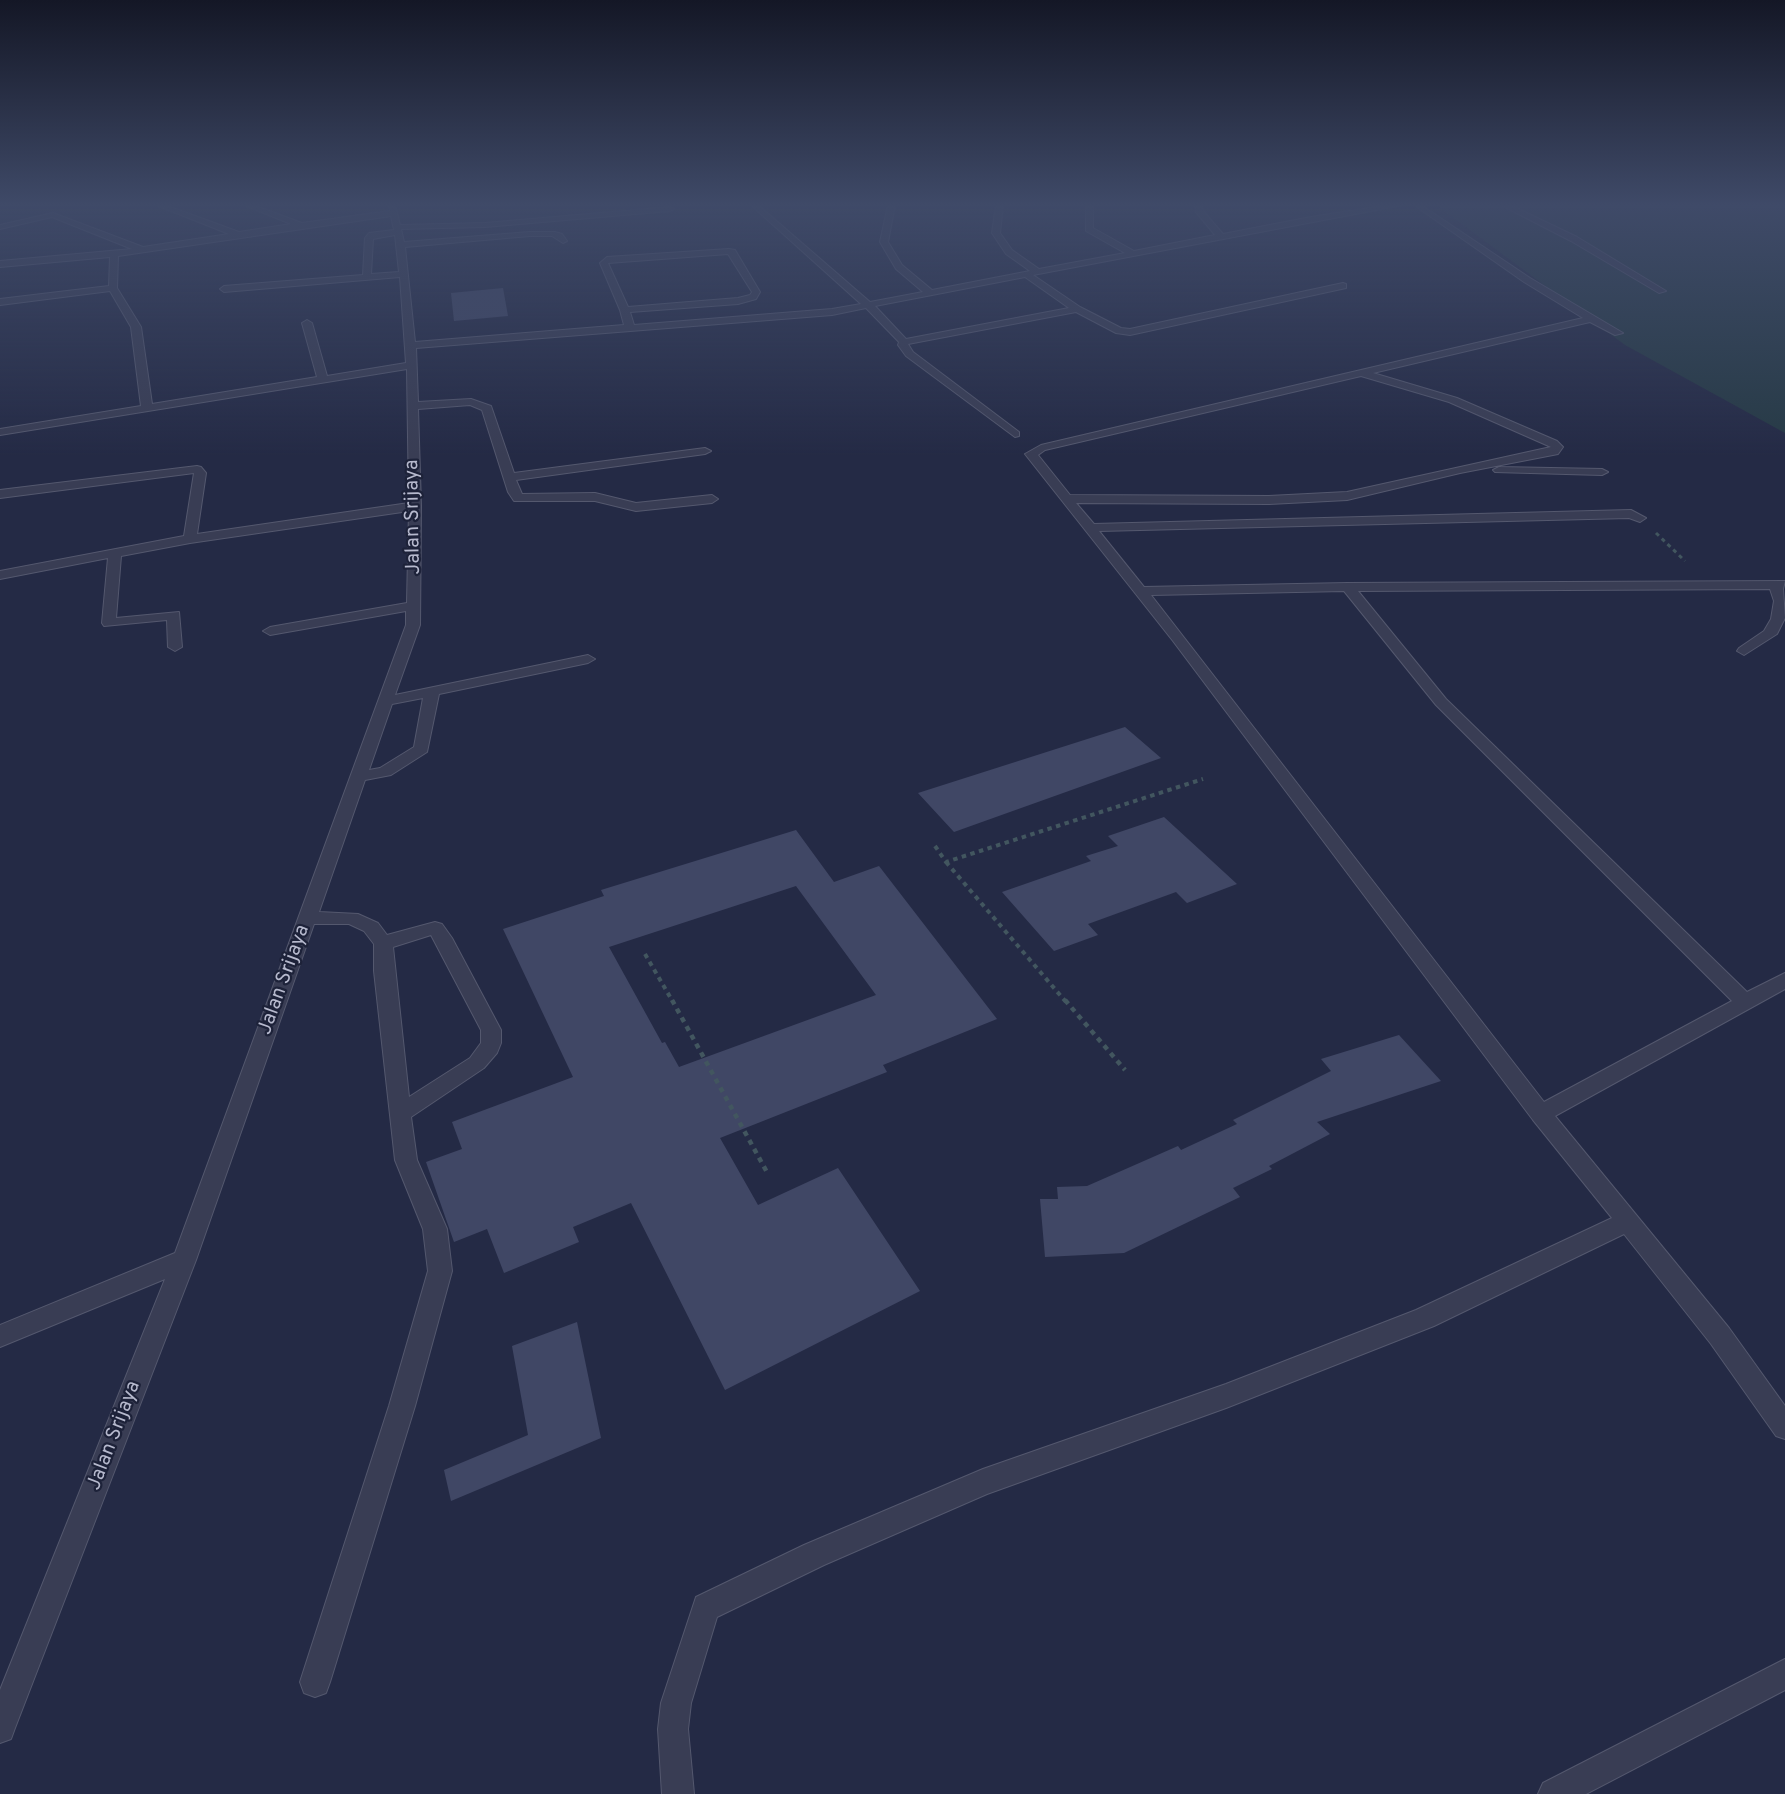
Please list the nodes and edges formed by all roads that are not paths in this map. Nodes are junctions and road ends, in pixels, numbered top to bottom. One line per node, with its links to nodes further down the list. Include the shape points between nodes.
1 (113, 288): 30 (street, via 135,327)
2 (107, 289): 17 (street)
3 (224, 289): 4 (street)
4 (227, 289)
5 (406, 289): 26 (street, Jalan Srijaya)
6 (615, 289): 20 (street)
7 (754, 289): 20 (street, via 753,297 738,301)
8 (851, 289): 18 (street)
9 (925, 289): 16 (street)
10 (953, 289): 16 (street)
11 (1047, 289): 19 (street)
12 (1330, 289): 19 (street, via 1130,332 1119,332)
13 (1541, 289): 21 (street)
14 (1658, 289): 15 (street)
15 (1662, 291)
16 (930, 293): 18 (street)
17 (0, 302)
18 (868, 305): 23 (street, via 832,312); 25 (street)
19 (1077, 309): 25 (street)
20 (625, 310): 23 (street)
21 (1591, 319): 24 (street); 27 (street)
22 (307, 323): 28 (street)
23 (630, 329): 26 (street)
24 (1618, 333)
25 (904, 342): 32 (street, via 909,354 940,380)
26 (410, 355): 28 (street); 29 (street, Jalan Srijaya)
27 (1361, 373): 34 (street, via 1453,400 1557,447 1554,452); 39 (street, via 1041,448 1031,454)
28 (323, 379): 30 (street)
29 (412, 406): 36 (street, via 458,402 487,408); 40 (street, Jalan Srijaya)
30 (147, 410): 31 (street)
31 (0, 430)
32 (1015, 434)
33 (705, 452): 36 (street)
34 (1460, 470): 35 (street); 39 (street, via 1347,496 1269,500)
35 (1602, 472)
36 (509, 477): 38 (street, via 521,499 595,497 636,507)
37 (0, 494): 43 (street, via 197,469 200,473)
38 (712, 499)
39 (1065, 499): 42 (street)
40 (415, 506): 43 (street); 49 (street, Jalan Srijaya)
41 (1640, 518): 42 (street, via 1631,514)
42 (1089, 528): 48 (street)
43 (190, 539): 44 (street)
44 (115, 552): 45 (street); 51 (street, via 109,623 174,615)
45 (0, 575)
46 (1780, 585): 47 (street); 52 (street, via 1778,619 1770,634)
47 (1348, 587): 48 (street); 60 (street, via 1441,702)
48 (1140, 591): 62 (street)
49 (414, 606): 50 (street); 55 (street, Jalan Srijaya, via 413,625)
50 (270, 632)
51 (175, 647)
52 (1744, 651)
53 (588, 659): 54 (street)
54 (432, 692): 55 (street); 56 (street, via 421,749 385,772)
55 (386, 701): 56 (street, Jalan Srijaya)
56 (359, 776): 57 (street, Jalan Srijaya)
57 (308, 918): 58 (street, via 352,918 371,927); 64 (street, Jalan Srijaya)
58 (383, 943): 61 (street); 61 (street, via 430,928 438,930 491,1030 488,1053)
59 (1785, 980): 60 (street)
60 (1745, 1002): 62 (street)
61 (400, 1114): 68 (street, via 406,1160 435,1229 440,1271)
62 (1541, 1114): 63 (street)
63 (1628, 1221): 66 (street, via 1720,1336); 70 (street, via 1425,1318 1226,1396 983,1482 706,1607 676,1703 673,1729)
64 (184, 1260): 65 (street); 69 (street, Jalan Srijaya)
65 (0, 1336)
66 (1785, 1427)
67 (1785, 1674): 71 (street)
68 (315, 1683)
69 (0, 1728)
70 (678, 1794)
71 (1554, 1794)

